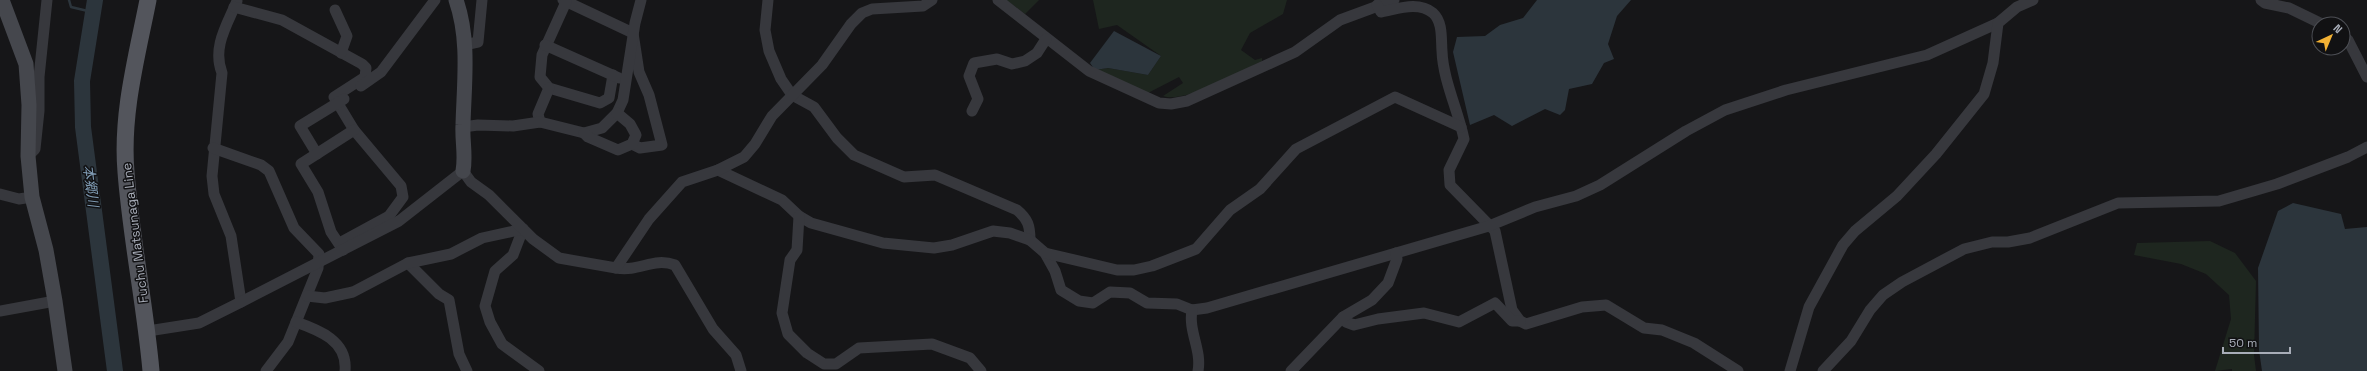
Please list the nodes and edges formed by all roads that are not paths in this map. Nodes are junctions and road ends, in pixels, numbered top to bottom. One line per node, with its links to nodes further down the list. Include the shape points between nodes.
1 (2, 0): 43 (street, via 26,64 29,106)
2 (47, 0): 43 (street, via 39,77 36,149)
3 (148, 0): 66 (main road, Fuchu Matsunaga Line, via 128,104 126,171)
4 (435, 0): 31 (street, via 381,72)
5 (456, 0): 22 (street)
6 (482, 0): 22 (street, via 478,42)
7 (641, 0): 20 (street)
8 (768, 0): 30 (street, via 765,30 768,52)
9 (932, 0): 30 (street, via 922,6 872,9 862,13 851,24 822,65)
10 (998, 0): 21 (street)
11 (1394, 0): 16 (street)
12 (2033, 0): 19 (street, via 2017,7)
13 (2261, 0): 18 (street, via 2288,8)
14 (564, 1): 20 (street); 23 (street)
15 (236, 3): 25 (street, via 282,20); 41 (street, via 218,50 217,60 222,73)
16 (1377, 5): 21 (street, via 1340,20 1296,52 1187,101 1172,104 1159,103 1089,71); 36 (street, via 1381,12 1413,6 1425,8 1440,22 1442,59)
17 (335, 10): 25 (street, via 347,36)
18 (2311, 19)
19 (1998, 23): 49 (street, via 1927,55 1786,90 1725,110 1594,188 1576,196 1535,207); 78 (street, via 1993,63 1984,94 1936,154 1897,196 1855,231 1843,245 1810,307)
20 (633, 33): 28 (street); 39 (street, via 639,72 649,95 662,145 640,148)
21 (1046, 39): 32 (street, via 1037,53 1025,61 1012,64 998,59 974,63 969,76 978,99)
22 (464, 45): 35 (street, via 466,66)
23 (545, 46): 27 (street); 29 (street, via 540,77)
24 (2351, 46): 26 (street)
25 (341, 52): 31 (street, via 366,68 365,77 334,97)
26 (2367, 77)
27 (613, 78): 28 (street); 29 (street, via 610,98 600,103)
28 (625, 80): 33 (street)
29 (549, 88): 34 (street, via 538,114)
30 (792, 95): 44 (street, via 772,116 744,157); 51 (street, via 814,107 837,138 854,155 904,176 935,175 1017,210 1027,218)
31 (338, 103): 37 (street); 42 (street, via 300,126)
32 (972, 111)
33 (617, 113): 38 (street, via 602,128); 39 (street, via 630,124 636,135)
34 (540, 122): 35 (street, via 513,126); 38 (street)
35 (463, 127): 45 (street)
36 (1462, 127): 49 (street, via 1464,139 1449,170 1450,185); 53 (street, via 1395,97 1296,149 1260,189 1230,210 1196,249 1134,270 1117,270)
37 (354, 130): 42 (street); 52 (street, via 402,186 403,197 389,216 343,241)
38 (584, 132): 39 (street, via 618,150)
39 (632, 144)
40 (2367, 147): 79 (street, via 2348,157 2277,184 2219,201 2118,204 2030,238 1992,242 1964,249 1902,282 1884,295 1870,310 1851,341)
41 (213, 148): 55 (street, via 261,165 269,171 294,228 320,254); 60 (street, via 214,194 231,236)
42 (317, 154): 52 (street, via 301,164 318,192 331,232)
43 (28, 156): 47 (street)
44 (718, 170): 48 (street, via 782,200); 57 (street, via 682,182 649,219)
45 (463, 171): 50 (street, via 471,182 489,195); 52 (street, via 399,221)
46 (0, 194): 47 (street, via 19,199)
47 (32, 197): 59 (street, via 46,250)
48 (799, 216): 51 (street, via 811,223 883,243 934,248 952,245 993,231 1010,232); 74 (street, via 797,250 790,260 782,314 788,334 807,353 824,364 836,364 859,348 932,344 970,358)
49 (1489, 226): 54 (street); 64 (street, via 1495,231 1512,310)
50 (523, 229): 56 (street, via 482,238 451,254); 57 (street, via 559,258); 72 (street, via 512,255 496,271 485,306 502,344)
51 (1030, 240): 53 (street)
52 (342, 250): 55 (street)
53 (1045, 253): 61 (street, via 1055,271 1061,290 1078,301 1094,303 1110,292 1130,293 1147,302 1177,304)
54 (1396, 253): 61 (street, via 1207,308); 63 (street, via 1397,259 1388,283 1372,300)
55 (320, 262): 58 (street); 60 (street)
56 (408, 263): 58 (street, via 353,292 325,298); 71 (street, via 439,294 449,300 459,354)
57 (616, 268): 73 (street, via 630,270 664,261 675,265 713,329 736,356)
58 (307, 296): 65 (street)
59 (55, 301): 62 (street); 67 (street)
60 (241, 302): 66 (street, via 199,323)
61 (1192, 310): 75 (street, via 1190,321 1200,363)
62 (0, 311)
63 (1343, 317): 64 (street, via 1346,322 1354,325 1424,313 1459,322 1495,303 1512,322); 76 (street)
64 (1520, 321): 77 (street, via 1526,324 1582,307 1606,304 1644,328 1662,330 1694,343)
65 (296, 322): 69 (street, via 288,342); 70 (street, via 316,329 342,350 346,363)
66 (148, 331): 68 (main road, Fuchu Matsunaga Line)
67 (65, 371)
68 (151, 371)
69 (266, 371)
70 (345, 371)
71 (467, 371)
72 (539, 371)
73 (741, 371)
74 (981, 371)
75 (1198, 371)
76 (1292, 371)
77 (1738, 371)
78 (1790, 371)
79 (1823, 371)

